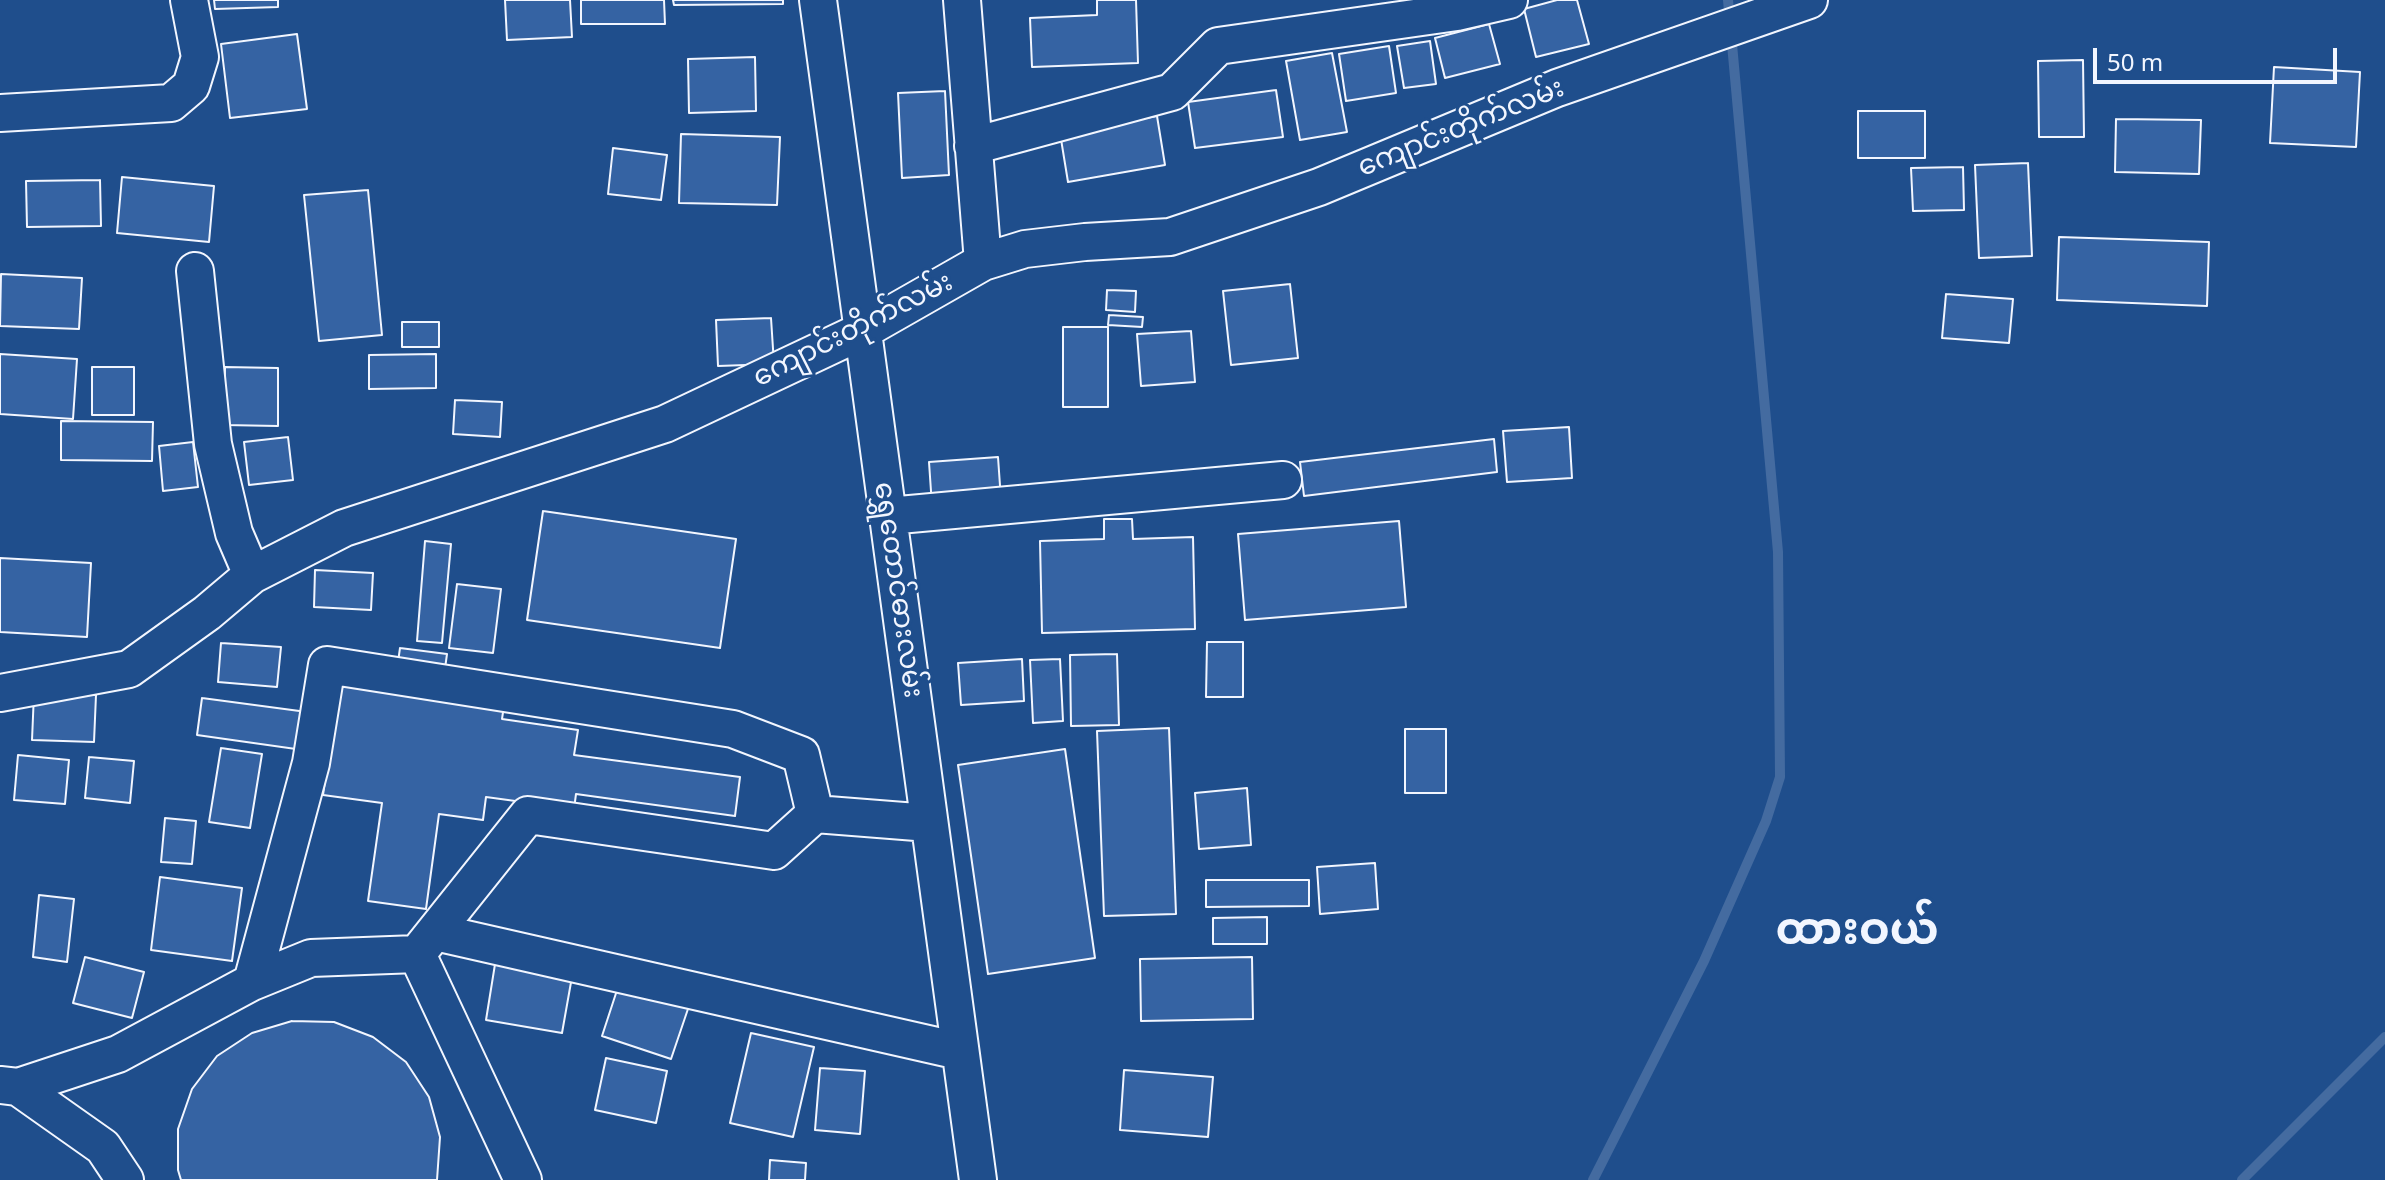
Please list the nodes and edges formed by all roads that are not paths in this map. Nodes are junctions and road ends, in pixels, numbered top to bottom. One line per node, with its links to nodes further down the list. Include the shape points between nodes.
1 (189, 0): 6 (street, via 200,57 191,86 171,103)
2 (818, 0): 10 (street, ရွှေတောင်ဓားလမ်း)
3 (962, 0): 7 (street)
4 (1509, 0): 7 (street, via 1218,46 1172,92)
5 (1809, 0): 8 (street, ကျောင်းတိုက်လမ်း, via 1557,88 1319,187 1170,237 1025,249)
6 (0, 113)
7 (973, 146): 8 (street)
8 (983, 262): 10 (street, ကျောင်းတိုက်လမ်း)
9 (195, 271): 13 (street, via 213,444 234,533)
10 (862, 331): 12 (street, ရွှေတောင်ဓားလမ်း); 13 (street, ကျောင်းတိုက်လမ်း, via 665,424 344,528)
11 (1283, 480): 12 (street)
12 (888, 516): 16 (street, ရွှေတောင်ဓားလမ်း)
13 (252, 575): 14 (street, ကျောင်းတိုက်လမ်း, via 129,669)
14 (0, 693)
15 (815, 814): 16 (street); 17 (street, via 774,851 528,815); 18 (street, via 801,755 733,729 327,665 311,763)
16 (929, 823): 19 (street, ရွှေတောင်ဓားလမ်း)
17 (426, 943): 18 (street, via 311,958); 19 (street); 22 (street)
18 (252, 982): 20 (street, via 118,1054)
19 (959, 1051): 23 (street, ရွှေတောင်ဓားလမ်း)
20 (9, 1086): 21 (street, via 103,1147)
21 (125, 1180)
22 (523, 1180)
23 (978, 1180)

